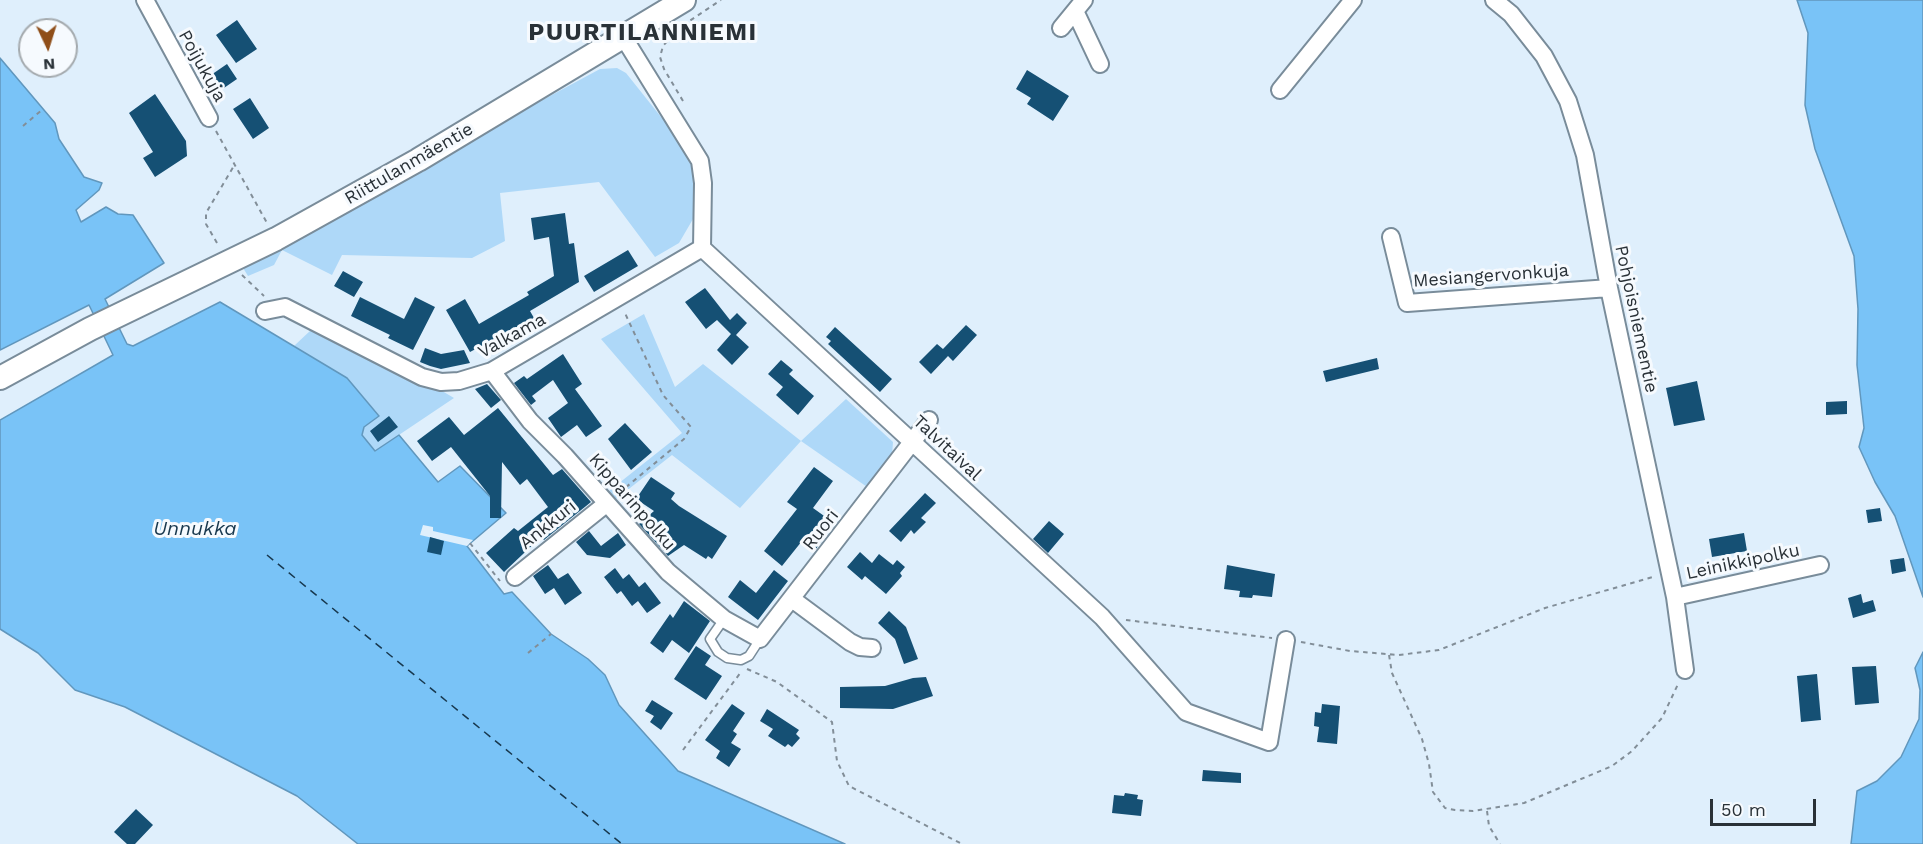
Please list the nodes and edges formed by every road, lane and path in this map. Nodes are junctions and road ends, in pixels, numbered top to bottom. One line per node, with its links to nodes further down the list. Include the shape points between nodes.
1 (145, 0): 13 (street, Poijukuja)
2 (684, 0): 8 (street, Riittulanmäentie)
3 (721, 0): 11 (path, via 679,28 663,46 660,57 664,69)
4 (1353, 0): 10 (street)
5 (1494, 0): 21 (street, Pohjoisniementie, via 1544,56 1568,101 1585,155)
6 (1079, 5): 7 (street); 9 (street)
7 (1061, 28)
8 (624, 38): 17 (street, Riittulanmäentie); 19 (street, via 700,161)
9 (1100, 64)
10 (1280, 90)
11 (686, 107)
12 (43, 109): 14 (path)
13 (209, 118): 15 (path)
14 (23, 126)
15 (235, 164): 17 (path); 18 (path, via 206,213 206,224)
16 (1391, 237): 21 (street, Mesiangervonkuja, via 1407,303)
17 (276, 239): 26 (street, Riittulanmäentie)
18 (217, 243)
19 (702, 248): 22 (street, Valkama); 28 (street, Talvitaival)
20 (237, 271): 23 (path, via 267,298)
21 (1609, 288): 32 (street, Pohjoisniementie)
22 (618, 297): 25 (street, Valkama); 29 (path, via 663,395 691,427 684,439)
23 (285, 307): 24 (street); 25 (street, Valkama, via 422,377 459,381)
24 (265, 311)
25 (492, 371): 29 (street, Kipparinpolku, via 530,421)
26 (0, 378)
27 (929, 420): 28 (street, Ruori)
28 (912, 442): 35 (street, Ruori); 36 (street, Talvitaival)
29 (606, 504): 33 (street, Ankkuri); 37 (street, Kipparinpolku, via 668,572)
30 (470, 543): 33 (path)
31 (1820, 565): 34 (street, Leinikkipolku)
32 (1670, 572): 34 (street, Pohjoisniementie); 43 (path, via 1545,608 1439,650)
33 (510, 583)
34 (1675, 597): 46 (street, Pohjoisniementie)
35 (792, 599): 39 (street, Ruori); 41 (street, via 850,642)
36 (1102, 617): 40 (path); 40 (street, Talvitaival, via 1186,712 1269,742)
37 (724, 619): 39 (street, Kipparinpolku); 44 (lane, via 712,634 712,645 727,658 741,660)
38 (551, 634): 42 (path)
39 (760, 639): 44 (lane)
40 (1286, 640): 43 (path)
41 (872, 648)
42 (528, 653)
43 (1389, 655): 48 (path, via 1392,673 1422,739 1436,799 1445,808)
44 (749, 656): 45 (path)
45 (744, 668): 47 (path); 49 (path, via 777,682 832,722 837,761 849,786)
46 (1685, 670): 48 (path, via 1662,718 1632,751 1612,766 1524,803)
47 (684, 750)
48 (1487, 810): 50 (path)
49 (962, 844)
50 (1500, 844)

